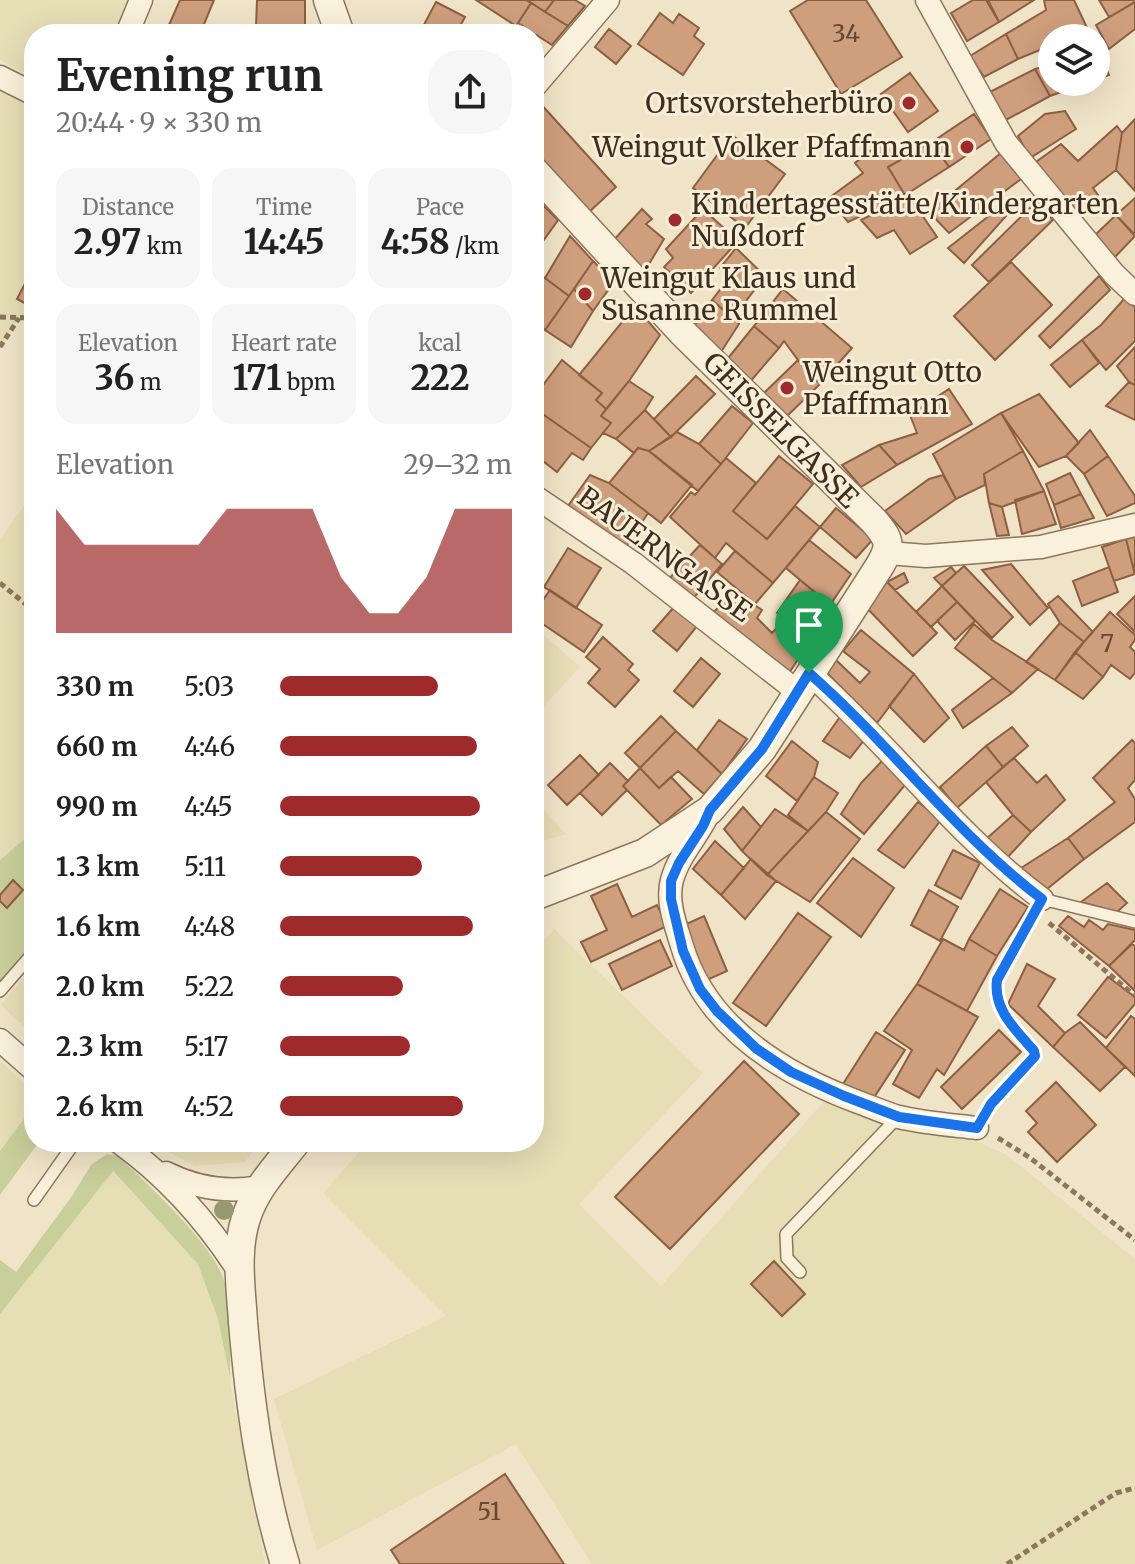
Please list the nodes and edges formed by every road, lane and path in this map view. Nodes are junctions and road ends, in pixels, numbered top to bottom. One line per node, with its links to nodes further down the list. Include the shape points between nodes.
1 (141, 0): 5 (street)
2 (328, 0): 6 (street)
3 (608, 0): 7 (street)
4 (927, 0): 11 (street, via 1006,143)
5 (131, 24)
6 (336, 24)
7 (544, 75)
8 (0, 77): 9 (street)
9 (24, 89)
10 (544, 182): 18 (street, GEISSELGASSE, via 683,333 874,521 885,534)
11 (1135, 294)
12 (0, 317): 13 (path)
13 (19, 318): 14 (path); 15 (path)
14 (24, 318)
15 (0, 347)
16 (544, 503): 21 (street, BAUERNGASSE)
17 (1135, 525): 18 (street, via 1041,547 926,556)
18 (888, 553): 21 (street)
19 (0, 583): 20 (path)
20 (24, 603)
21 (804, 683): 22 (street, via 762,749); 24 (street, BAUERNGASSE, via 841,701)
22 (710, 810): 23 (street, via 645,853); 31 (street, via 671,881 674,920 700,989 732,1028 791,1072)
23 (544, 892)
24 (1039, 905): 25 (lane, BAUERNGASSE); 28 (path); 32 (lane, via 997,980 995,993 1035,1056 991,1104)
25 (1135, 922)
26 (24, 963): 27 (lane)
27 (0, 991)
28 (1135, 996)
29 (0, 1040): 30 (street)
30 (24, 1061)
31 (899, 1117): 32 (street); 40 (lane, via 786,1234 787,1258)
32 (977, 1128): 39 (path, via 1008,1142)
33 (68, 1152): 38 (lane)
34 (133, 1152): 36 (street)
35 (288, 1152): 37 (street)
36 (154, 1167): 37 (street, via 207,1188); 41 (street, via 218,1238)
37 (260, 1187): 41 (street, via 245,1219)
38 (34, 1200)
39 (1135, 1240)
40 (800, 1272)
41 (240, 1273): 43 (street, via 249,1399)
42 (1135, 1488): 44 (path, via 1116,1493)
43 (285, 1564)
44 (1007, 1564)

